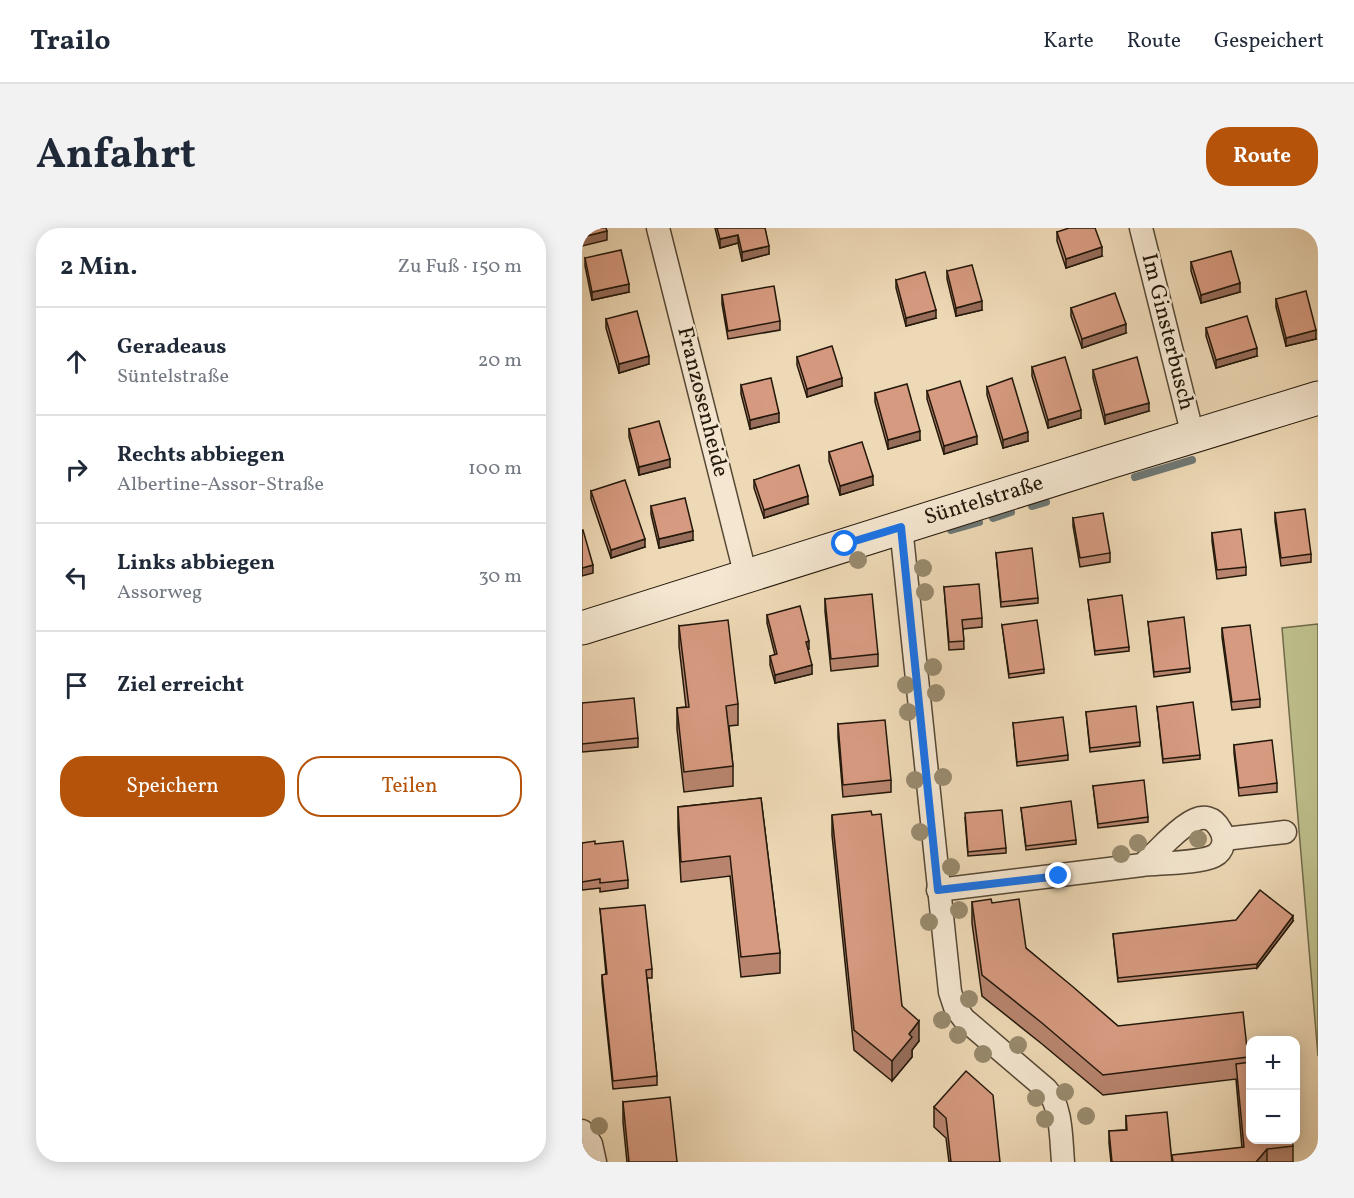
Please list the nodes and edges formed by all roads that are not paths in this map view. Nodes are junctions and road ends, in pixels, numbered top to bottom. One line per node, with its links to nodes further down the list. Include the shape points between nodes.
1 (658, 228): 6 (street, Franzosenheide)
2 (1141, 228): 4 (street, Im Ginsterbusch)
3 (1318, 398): 4 (street, Süntelstraße)
4 (1193, 436): 5 (street, Süntelstraße)
5 (901, 527): 6 (street, Süntelstraße); 11 (street)
6 (746, 577): 7 (street, Süntelstraße)
7 (582, 628)
8 (1284, 832): 9 (street)
9 (1224, 838): 10 (street, via 1217,855 1207,859); 10 (street, via 1216,823 1197,818)
10 (1142, 865): 11 (street)
11 (938, 890): 14 (street, via 955,1007 1053,1097)
12 (582, 1131): 13 (street, via 591,1144)
13 (595, 1162)
14 (1063, 1162)

